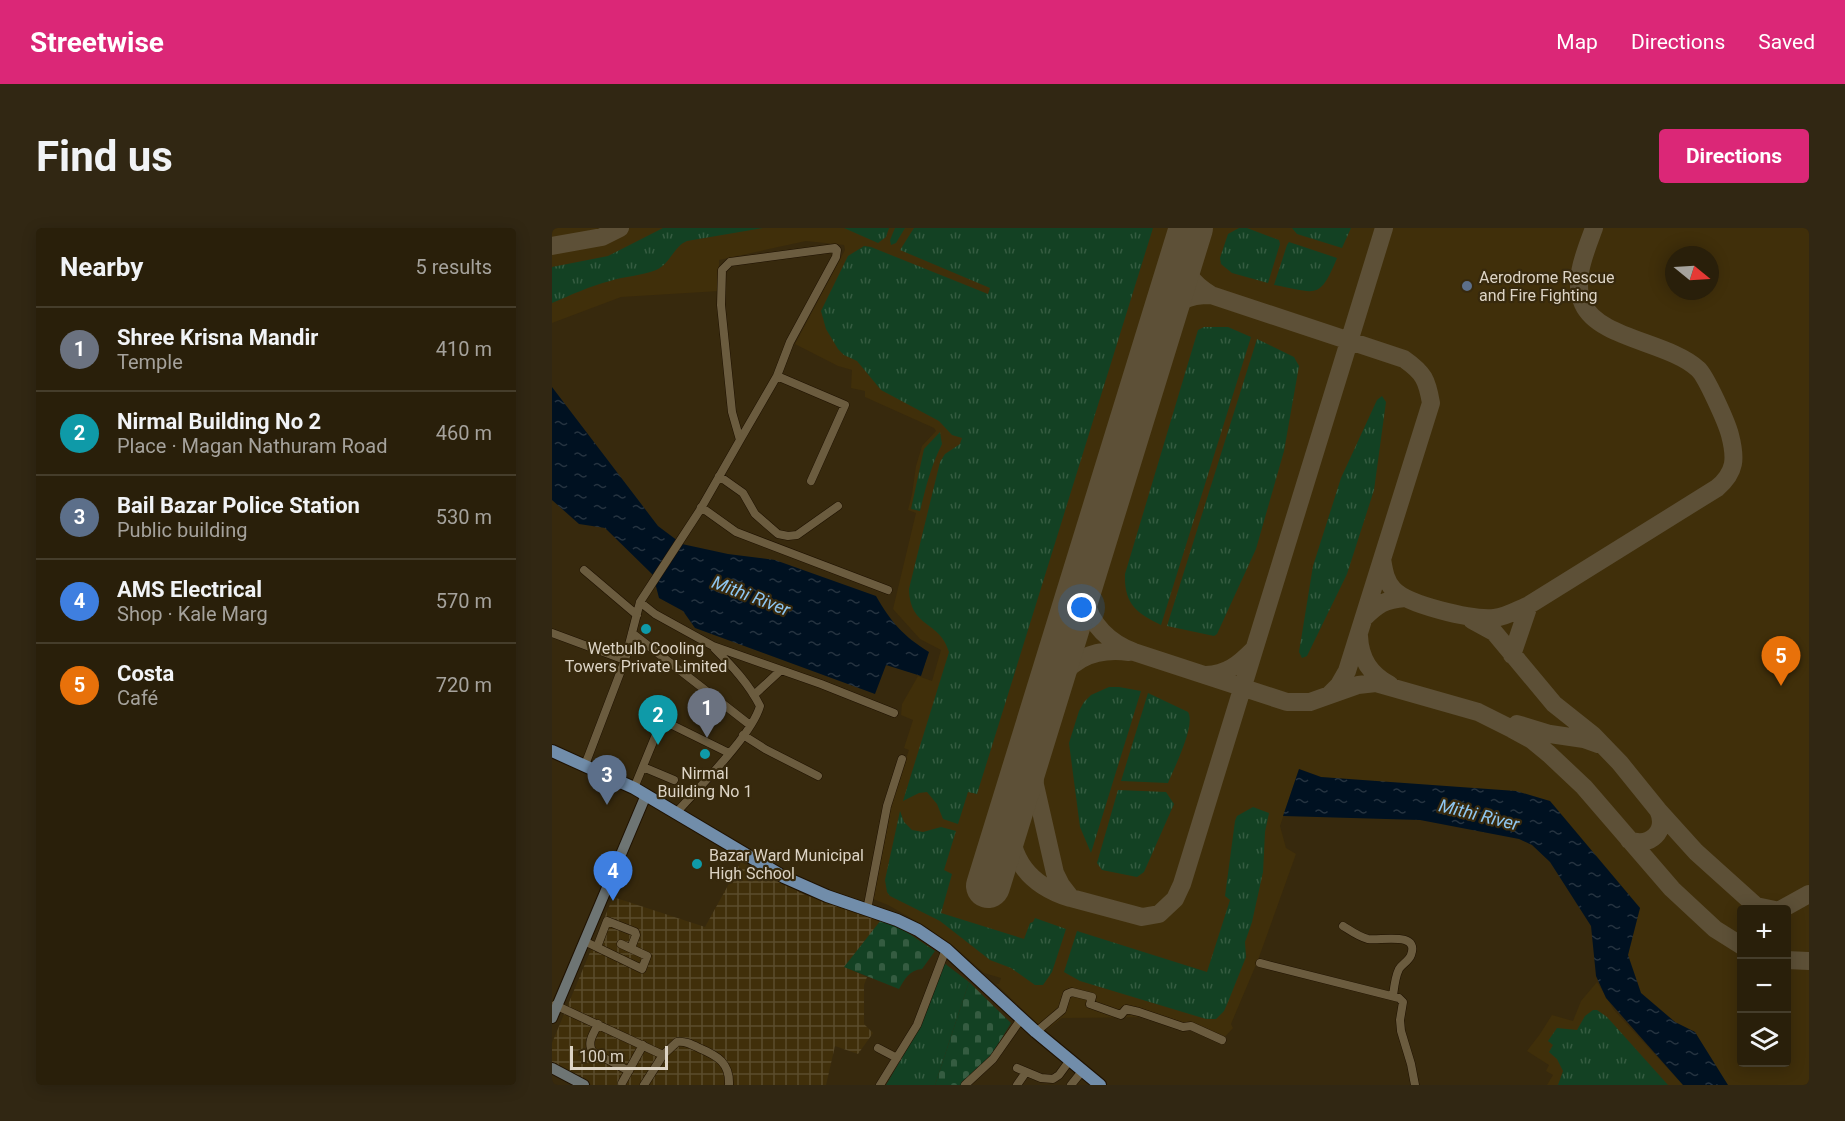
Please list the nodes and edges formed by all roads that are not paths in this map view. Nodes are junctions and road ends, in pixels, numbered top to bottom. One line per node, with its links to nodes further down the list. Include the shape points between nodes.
1 (777, 376): 2 (street); 2 (street, via 790,342 837,257 837,249 742,260 723,267 721,305 732,412); 4 (street, via 845,405)
2 (740, 440): 3 (street)
3 (719, 476): 5 (street, via 743,493 755,514 778,534 797,535); 6 (street)
4 (811, 480)
5 (838, 506)
6 (700, 509): 8 (street, via 736,531); 9 (street)
7 (584, 570): 10 (street)
8 (888, 590)
9 (640, 602): 10 (street); 13 (street)
10 (637, 615): 12 (street)
11 (552, 633): 14 (street)
12 (632, 633): 14 (street); 18 (street)
13 (713, 646): 15 (street); 16 (street)
14 (625, 660): 23 (street)
15 (782, 670): 16 (street); 17 (street)
16 (754, 694): 18 (street, via 760,706)
17 (894, 713)
18 (750, 725): 19 (street)
19 (742, 735): 21 (street); 25 (street)
20 (552, 751): 23 (main road)
21 (729, 753): 24 (street, via 662,720); 29 (street)
22 (902, 759): 30 (street, via 887,806)
23 (585, 765): 27 (main road)
24 (643, 767): 26 (street); 27 (street)
25 (818, 776)
26 (674, 780)
27 (634, 788): 28 (main road)
28 (646, 795): 29 (main road); 31 (main road)
29 (677, 812): 30 (main road, via 784,877)
30 (867, 910): 38 (main road, via 918,930)
31 (593, 920): 32 (street); 34 (main road)
32 (605, 925): 36 (street); 37 (street, via 608,921 635,932)
33 (1343, 926): 40 (street, via 1363,938 1401,938 1412,946 1412,954 1398,971)
34 (584, 941): 36 (street); 41 (main road)
35 (621, 944): 37 (street)
36 (597, 947): 37 (street, via 642,969 647,956)
37 (631, 948)
38 (946, 950): 43 (main road); 50 (street, via 917,1025)
39 (1260, 963): 40 (street)
40 (1393, 996): 68 (street, via 1403,1002 1401,1031)
41 (555, 1005): 42 (main road); 44 (street)
42 (552, 1018)
43 (1021, 1019): 45 (main road); 64 (street, via 993,1059)
44 (598, 1024): 47 (street); 55 (street, via 590,1048)
45 (1036, 1032): 46 (street, via 1062,1010 1067,994 1072,992 1092,997 1090,1004 1122,1015 1125,1009 1139,1012 1191,1026); 51 (main road)
46 (1222, 1040)
47 (644, 1045): 49 (street); 55 (street)
48 (878, 1048): 50 (street)
49 (663, 1054): 61 (street); 62 (street, via 684,1041 718,1056 726,1064)
50 (897, 1058): 63 (street)
51 (1070, 1060): 54 (main road); 58 (street, via 1055,1079)
52 (552, 1068): 57 (main road)
53 (1017, 1068): 56 (street)
54 (1083, 1070): 66 (street); 67 (main road)
55 (629, 1071): 59 (street)
56 (1026, 1072): 58 (street); 65 (street)
57 (563, 1078): 60 (main road)
58 (1039, 1081)
59 (622, 1083)
60 (584, 1085)
61 (644, 1085)
62 (729, 1085)
63 (880, 1085)
64 (966, 1085)
65 (1017, 1085)
66 (1071, 1085)
67 (1100, 1085)
68 (1415, 1085)

